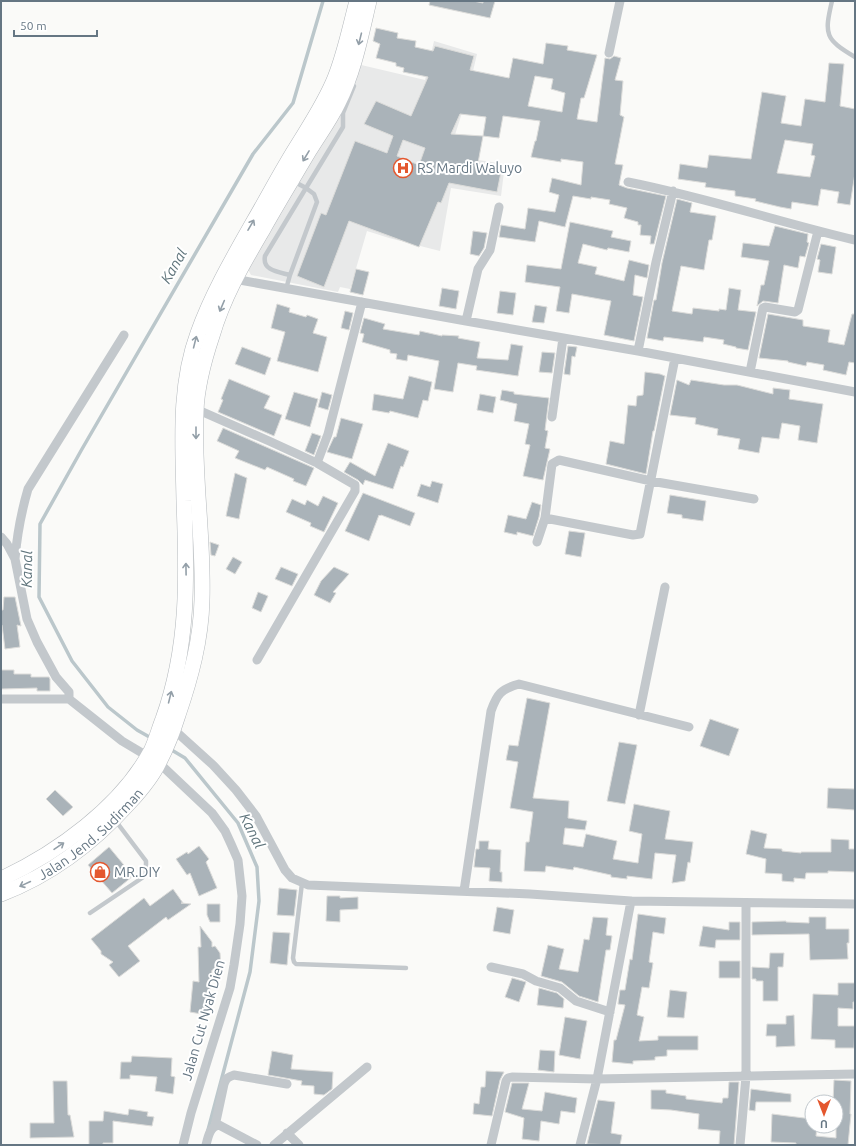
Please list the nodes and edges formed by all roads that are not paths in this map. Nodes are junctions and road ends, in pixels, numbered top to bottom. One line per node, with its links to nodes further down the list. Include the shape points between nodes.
1 (356, 1): 24 (highway, one-way to 1, via 197,335 222,277 323,105 344,51)
2 (370, 1): 7 (highway, one-way to 7)
3 (620, 1): 5 (street)
4 (832, 1): 6 (lane, via 827,22 831,40)
5 (609, 53)
6 (855, 56)
7 (348, 78): 8 (highway, one-way to 8, via 338,104); 10 (lane, via 354,86 343,113 343,126)
8 (292, 180): 10 (lane); 16 (highway)
9 (628, 182): 11 (street)
10 (306, 188): 15 (lane, via 314,194 317,202); 15 (lane, via 264,260 269,269)
11 (673, 191): 13 (street); 22 (street)
12 (499, 207): 19 (street, via 490,250 478,269)
13 (818, 231): 14 (street); 25 (street, via 798,310 795,312 763,308)
14 (855, 240)
15 (290, 275): 17 (lane)
16 (234, 279): 17 (street); 24 (highway, one-way to 24)
17 (286, 289): 18 (street)
18 (362, 302): 19 (street); 29 (street, via 328,434)
19 (466, 321): 21 (street)
20 (124, 334): 35 (street, via 28,489)
21 (563, 338): 22 (street); 28 (street)
22 (638, 351): 23 (street)
23 (675, 358): 25 (street); 30 (street)
24 (196, 369): 27 (highway); 42 (highway, one-way to 24, via 169,703 184,631 187,572 183,408 185,385)
25 (750, 372): 26 (street)
26 (855, 392)
27 (196, 409): 29 (street); 42 (highway, one-way to 42, via 202,571 199,638 194,663)
28 (552, 417)
29 (317, 463): 37 (street, via 356,488)
30 (651, 480): 31 (street); 32 (street, via 639,535); 32 (street, via 555,461 552,464)
31 (754, 499)
32 (545, 518): 34 (street)
33 (1, 537): 35 (street, via 8,544)
34 (537, 542)
35 (14, 559): 39 (street, via 27,619 47,661 69,692)
36 (665, 587): 40 (street)
37 (257, 660)
38 (1, 698): 39 (street)
39 (69, 699): 43 (street, Jalan Cut Nyak Dien, via 122,741)
40 (640, 715): 41 (street); 47 (street, via 519,684 507,687 499,693 491,711)
41 (689, 728)
42 (166, 731): 43 (highway); 46 (street, via 213,765 236,790 256,816 286,870 292,878)
43 (155, 756): 44 (highway, Jalan Jend. Sudirman, via 137,794); 45 (highway, Jalan Jend. Sudirman, one-way to 43, via 57,848 82,829 102,812); 63 (street, Jalan Cut Nyak Dien, via 212,813 225,831 238,860 241,878 239,931 230,988)
44 (114, 818): 48 (highway, Jalan Jend. Sudirman, one-way to 48, via 75,854 30,882); 52 (lane, via 146,861 146,874)
45 (1, 879)
46 (302, 883): 47 (street, via 320,886); 54 (lane, via 293,958 296,964)
47 (464, 891): 49 (street)
48 (1, 894)
49 (631, 901): 50 (street); 55 (street)
50 (746, 903): 51 (street); 58 (street)
51 (855, 904)
52 (90, 913)
53 (491, 967): 55 (street, via 523,974 560,988 576,1001)
54 (406, 968)
55 (610, 1012): 59 (street)
56 (367, 1066): 62 (street)
57 (855, 1074): 58 (street)
58 (746, 1076): 59 (street); 70 (street)
59 (597, 1079): 68 (street, via 512,1076 508,1078); 69 (street)
60 (287, 1084): 61 (street, via 229,1076 224,1084)
61 (215, 1126): 64 (street); 65 (street, via 222,1126)
62 (288, 1133): 66 (street); 67 (street)
63 (183, 1145)
64 (206, 1145)
65 (257, 1145)
66 (274, 1145)
67 (299, 1145)
68 (491, 1145)
69 (580, 1145)
70 (740, 1145)

